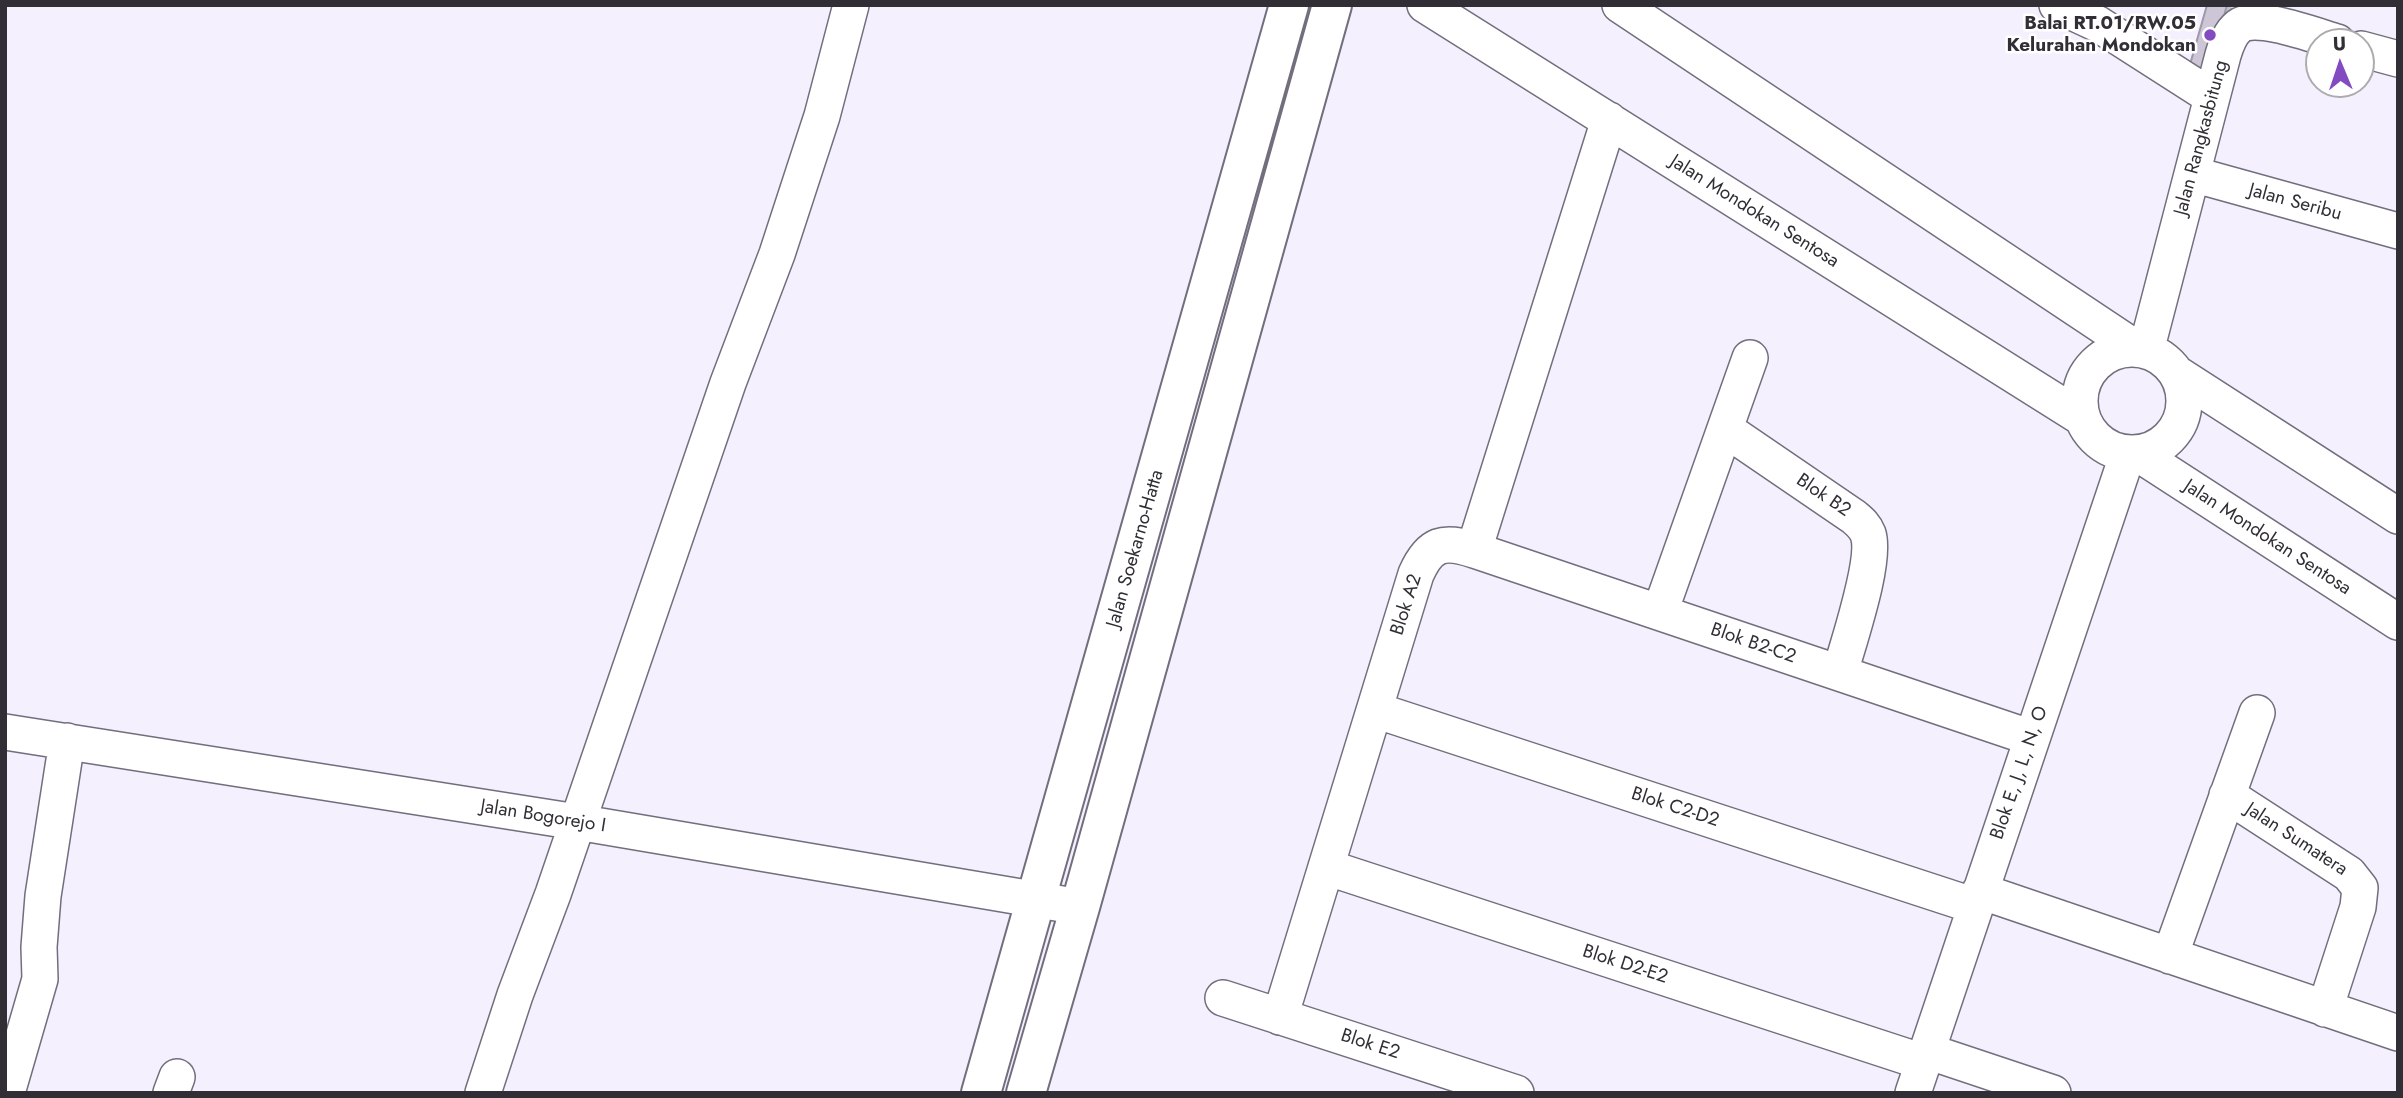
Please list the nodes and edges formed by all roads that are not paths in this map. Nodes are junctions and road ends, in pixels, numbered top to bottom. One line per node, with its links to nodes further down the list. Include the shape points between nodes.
1 (851, 5): 32 (street, via 822,116 777,254 727,383)
2 (1289, 5): 35 (highway, Jalan Soekarno-Hatta)
3 (1332, 5): 36 (highway)
4 (1425, 5): 12 (street, Jalan Mondokan Sentosa)
5 (1620, 5): 15 (street)
6 (2057, 5): 7 (street)
7 (2093, 13): 11 (street)
8 (2305, 33): 11 (street, Jalan Rangkasbitung, via 2267,23 2240,24 2228,41)
9 (2375, 53): 10 (street)
10 (2398, 59)
11 (2212, 97): 13 (street, Jalan Rangkasbitung)
12 (1609, 120): 18 (street, Jalan Mondokan Sentosa); 22 (street)
13 (2192, 174): 14 (street, Jalan Seribu); 15 (street, Jalan Rangkasbitung)
14 (2398, 231)
15 (2141, 350): 17 (street, via 2158,356); 18 (street, via 2122,350 2096,363 2081,389)
16 (1751, 358): 19 (street)
17 (2176, 373): 20 (street, via 2184,401 2175,430 2158,445); 21 (street)
18 (2082, 418): 20 (street, via 2100,442)
19 (1725, 429): 23 (street); 25 (street, Blok B2, via 1854,517 1869,535 1870,555)
20 (2132, 453): 24 (street, Jalan Mondokan Sentosa); 29 (street, Blok E, J, L, N, O)
21 (2398, 516)
22 (1474, 550): 23 (street, Blok B2-C2); 26 (street, Blok A2, via 1438,546 1421,564)
23 (1660, 612): 25 (street, Blok B2-C2)
24 (2398, 622)
25 (1840, 673): 29 (street, Blok B2-C2)
26 (1375, 710): 33 (street, Blok A2); 34 (street, Blok C2-D2)
27 (2257, 713): 31 (street, Jalan Sumatera)
28 (5, 732): 30 (street, Jalan Bogorejo I)
29 (2032, 738): 34 (street, Blok E, J, L, N, O)
30 (68, 741): 32 (street, Jalan Bogorejo I); 43 (street, via 43,896 40,979)
31 (2227, 795): 37 (street, Jalan Sumatera); 39 (street, Jalan Sumatera, via 2349,874 2360,888)
32 (577, 822): 35 (street, Jalan Bogorejo I); 44 (street)
33 (1326, 867): 40 (street, Blok A2); 42 (street, Blok D2-E2)
34 (1978, 899): 37 (street); 42 (street, Blok E, J, L, N, O)
35 (1037, 900): 36 (street, Jalan Bogorejo I); 45 (highway, Jalan Soekarno-Hatta)
36 (1080, 907): 46 (highway)
37 (2170, 956): 39 (street)
38 (1223, 998): 40 (street, Blok E2)
39 (2325, 1009): 41 (street)
40 (1280, 1017): 47 (street, Blok E2)
41 (2398, 1033)
42 (1921, 1069): 48 (street, Blok D2-E2)
43 (7, 1093)
44 (484, 1093)
45 (981, 1093)
46 (1026, 1093)
47 (1516, 1093)
48 (2053, 1093)

